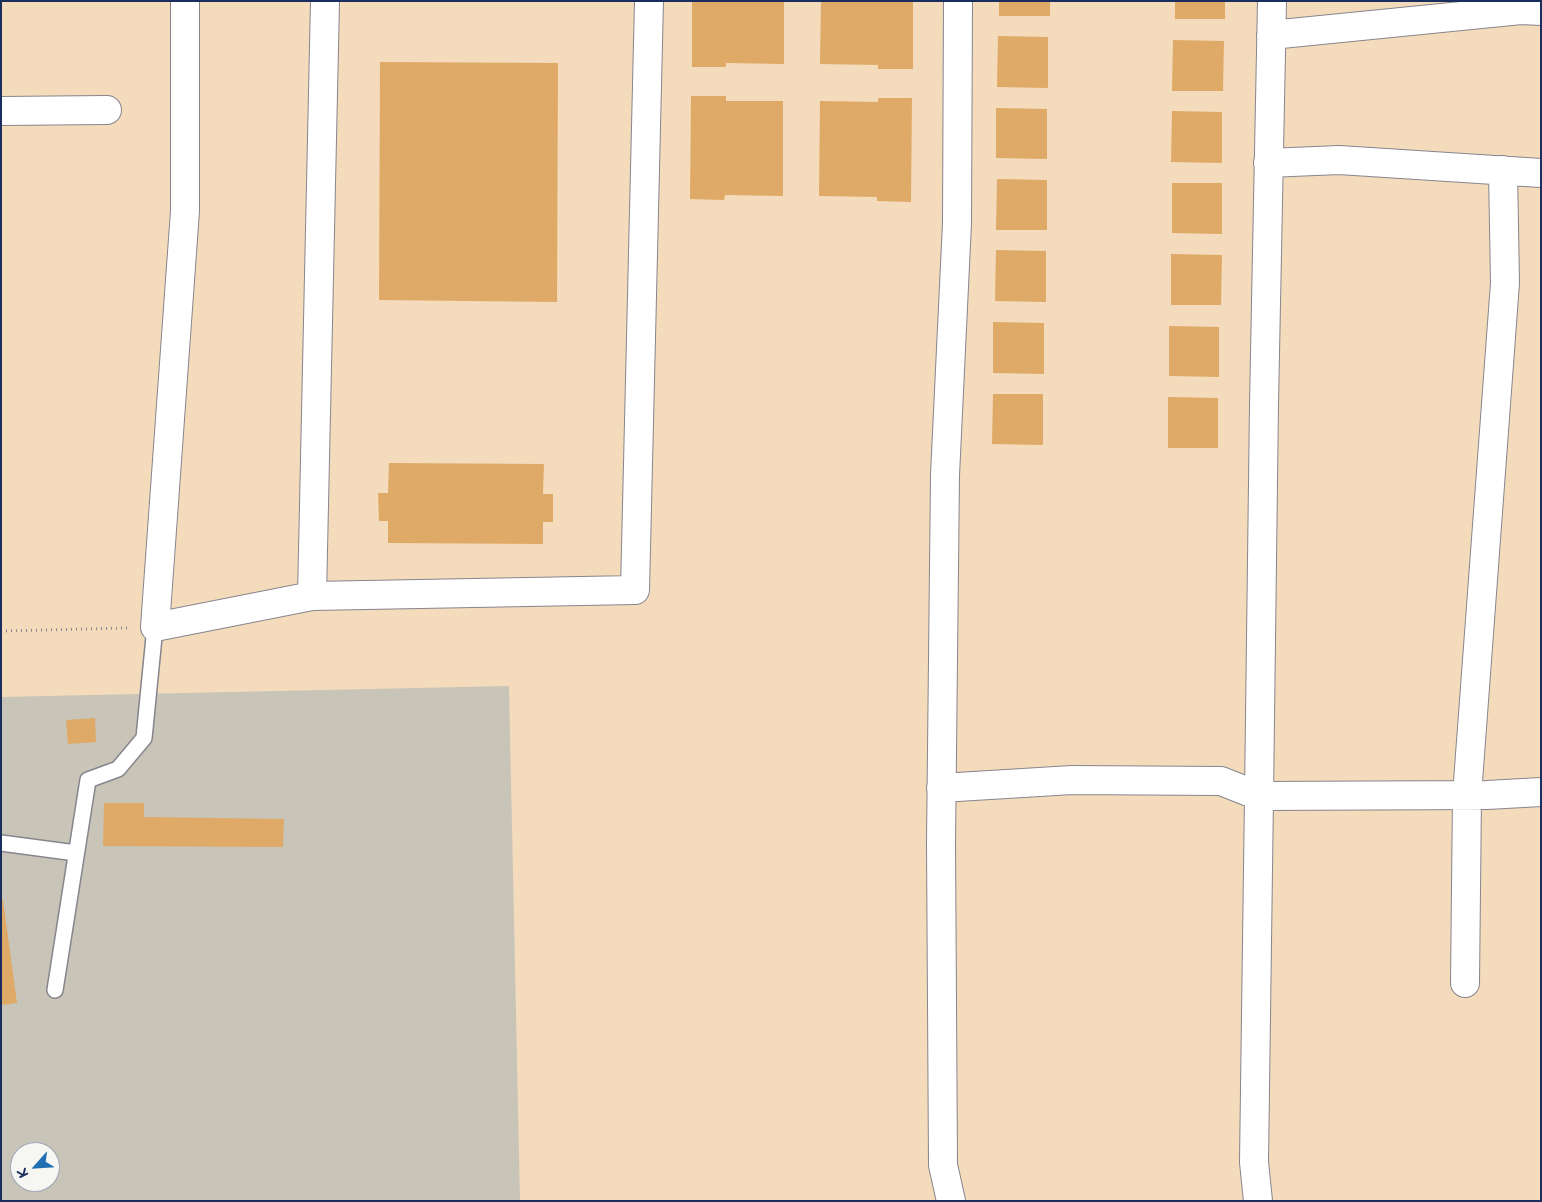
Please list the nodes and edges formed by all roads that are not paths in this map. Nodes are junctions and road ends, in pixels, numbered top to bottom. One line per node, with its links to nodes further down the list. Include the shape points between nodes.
1 (184, 1): 14 (street, via 185,211)
2 (324, 1): 13 (street)
3 (649, 1): 13 (street, via 635,590)
4 (958, 1): 15 (street, via 957,223 945,475)
5 (1272, 1): 7 (street)
6 (1541, 12): 7 (street, via 1521,10)
7 (1271, 35): 10 (street)
8 (107, 110): 9 (street)
9 (1, 111)
10 (1268, 163): 11 (street, via 1339,160); 18 (street)
11 (1502, 170): 12 (street); 17 (street, via 1505,283)
12 (1541, 173)
13 (312, 596): 14 (street)
14 (155, 627): 20 (lane, via 144,738 118,768 88,780)
15 (941, 788): 18 (street, via 1072,780 1220,781); 23 (street, via 944,1165)
16 (1541, 792): 17 (street)
17 (1467, 795): 18 (street); 21 (street)
18 (1259, 796): 24 (street, via 1254,1162)
19 (1, 844): 20 (lane)
20 (76, 853): 22 (lane)
21 (1465, 983)
22 (55, 990)
23 (951, 1201)
24 (1258, 1201)

